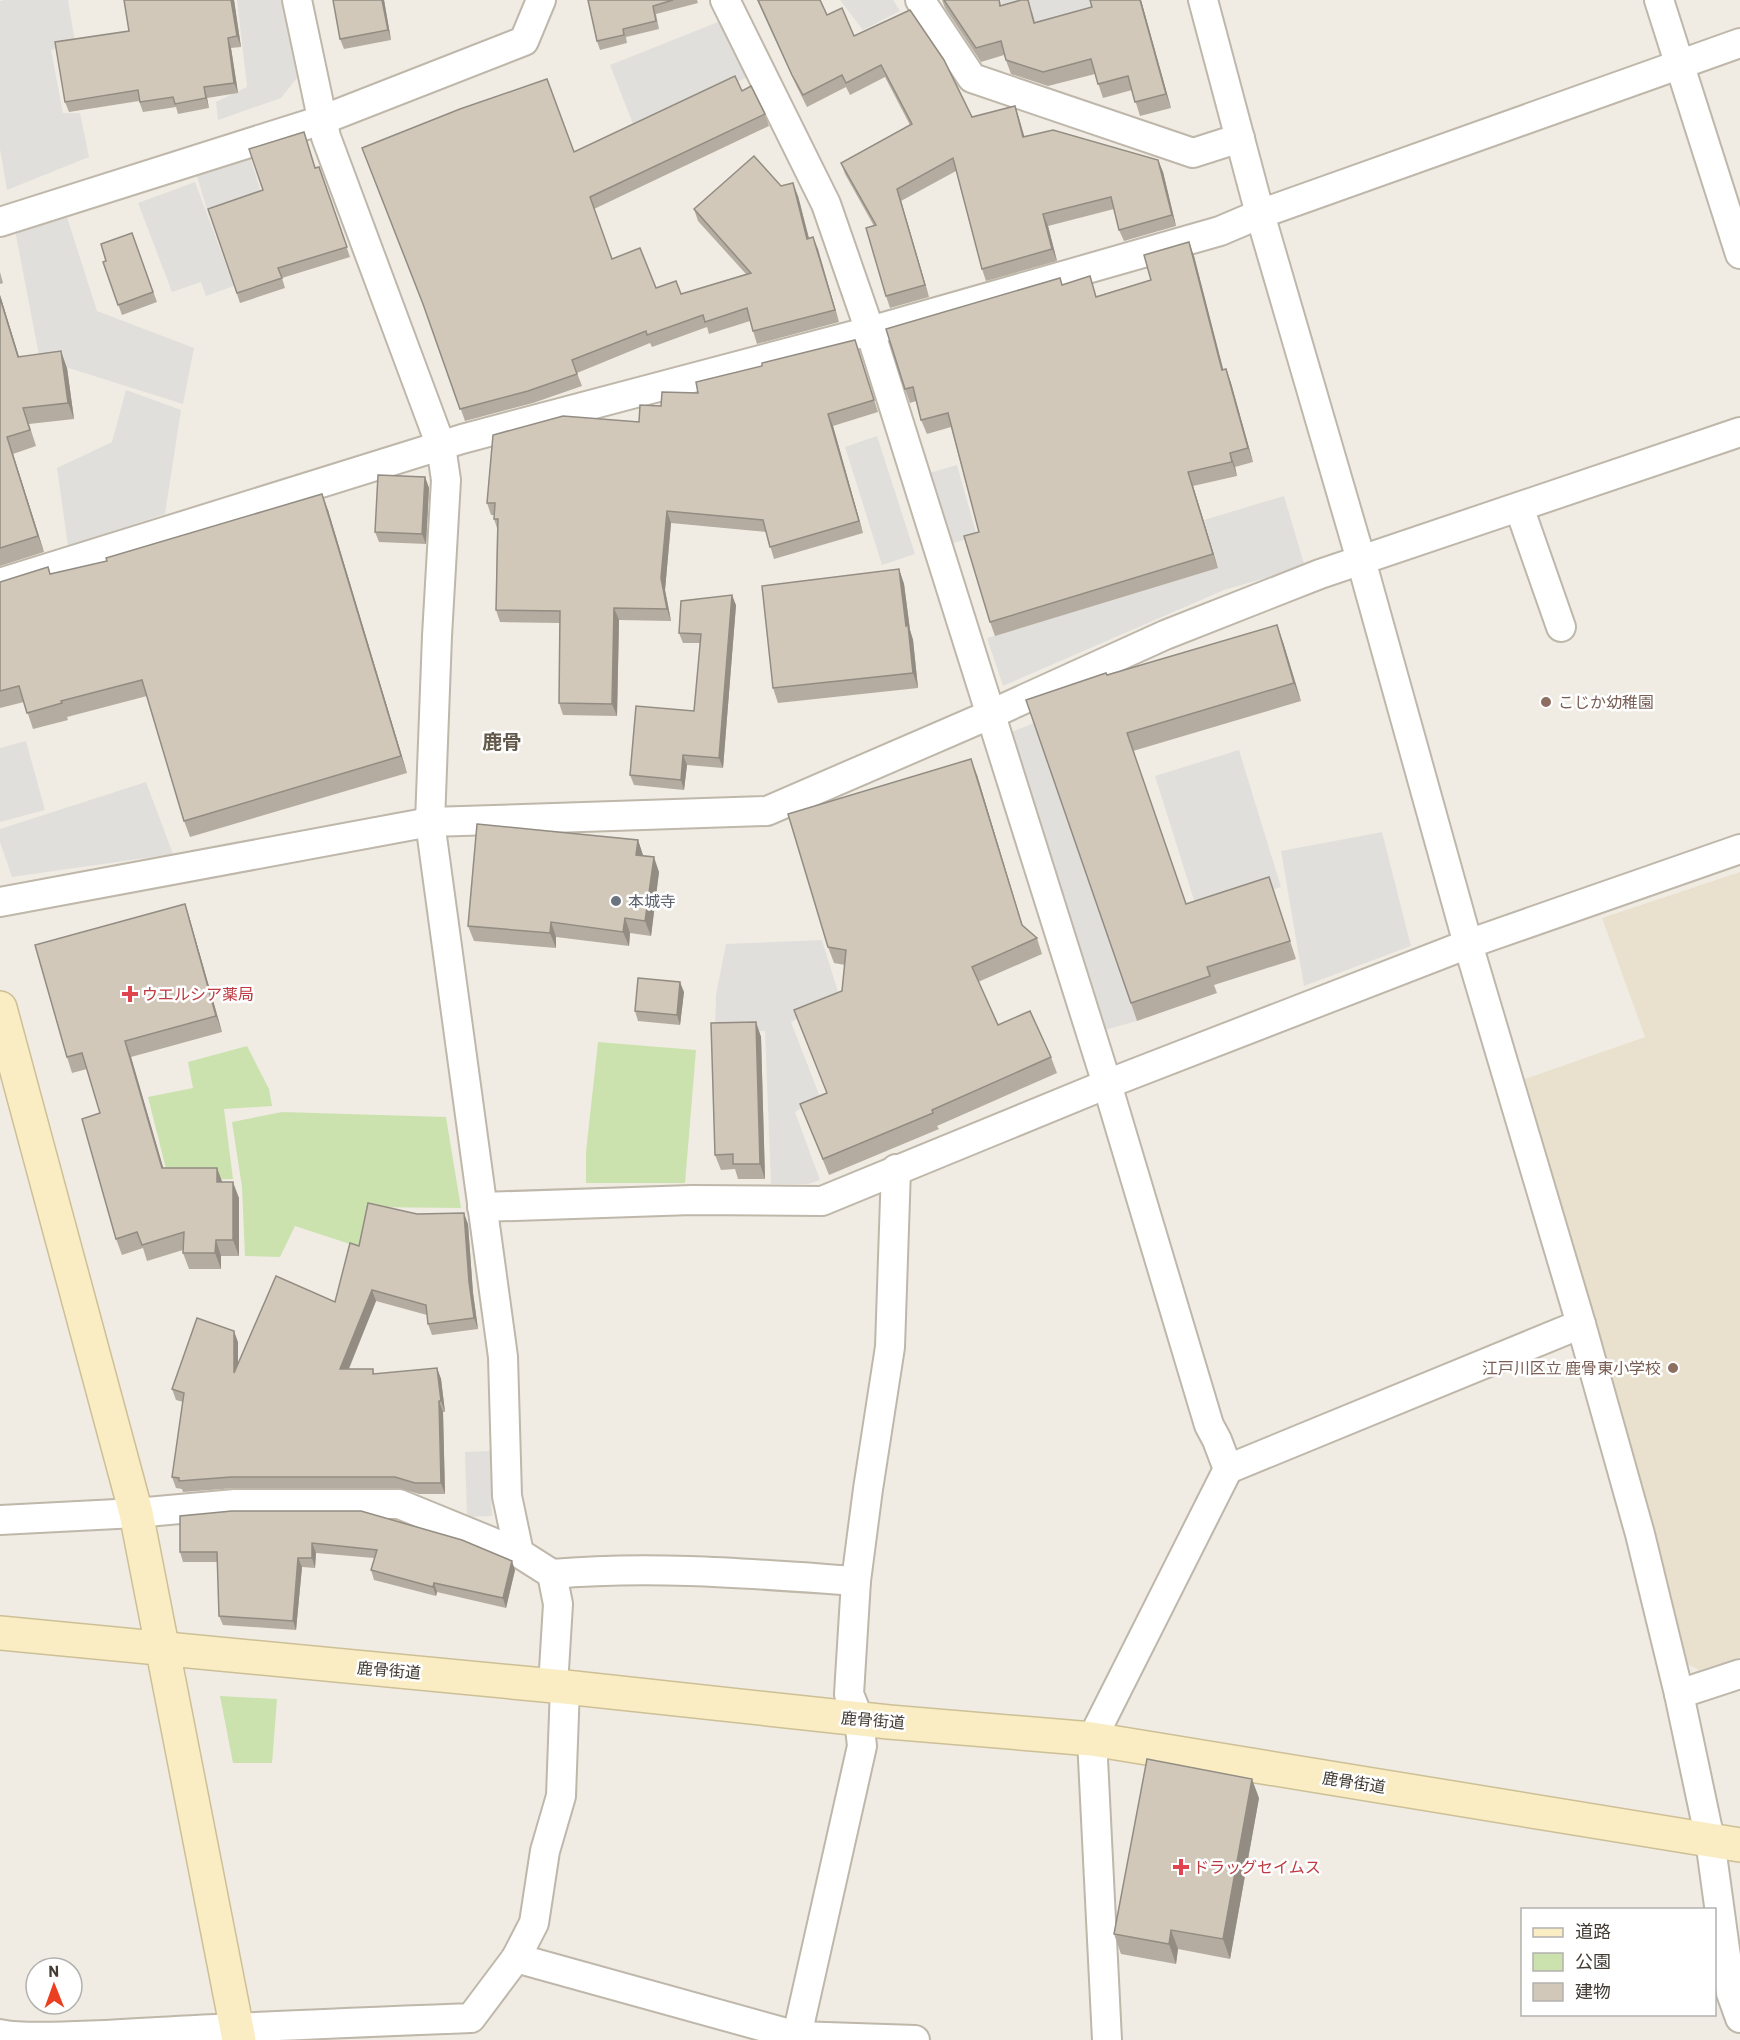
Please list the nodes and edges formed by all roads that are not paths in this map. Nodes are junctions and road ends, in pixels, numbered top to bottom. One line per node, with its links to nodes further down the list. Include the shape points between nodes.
1 (297, 0): 9 (street)
2 (541, 0): 9 (street, via 524,40)
3 (725, 0): 14 (street, via 826,204)
4 (920, 0): 10 (street, via 972,78 1193,153)
5 (1203, 0): 10 (street)
6 (1659, 0): 8 (street)
7 (1740, 43): 8 (street)
8 (1680, 65): 11 (street); 13 (street)
9 (322, 120): 12 (street); 16 (street)
10 (1240, 138): 11 (street)
11 (1260, 214): 14 (street, via 1220,231); 18 (street)
12 (0, 222)
13 (1740, 254)
14 (870, 331): 16 (street); 21 (street)
15 (1740, 432): 17 (street)
16 (441, 446): 19 (street); 22 (street, via 446,480)
17 (1520, 507): 18 (street); 20 (street)
18 (1361, 560): 21 (street, via 1166,635); 25 (street)
19 (0, 583)
20 (1561, 627)
21 (989, 715): 22 (street, via 767,812); 27 (street)
22 (430, 822): 24 (street); 29 (street)
23 (1740, 849): 25 (street)
24 (0, 902)
25 (1468, 944): 27 (street); 30 (street)
26 (0, 1008): 32 (street)
27 (1107, 1084): 28 (street); 31 (street, via 1209,1425)
28 (896, 1169): 29 (street, via 822,1201 692,1200); 36 (street, via 890,1347)
29 (482, 1208): 34 (street, via 503,1358 507,1496)
30 (1581, 1324): 31 (street); 41 (street, via 1640,1534)
31 (1228, 1469): 43 (street)
32 (136, 1513): 33 (street); 34 (street, via 235,1504 399,1504); 38 (street)
33 (0, 1520)
34 (519, 1553): 35 (street)
35 (552, 1574): 36 (street, via 590,1570 704,1571); 40 (street, via 558,1604)
36 (856, 1581): 42 (street, via 849,1694)
37 (0, 1633): 38 (street, 鹿骨街道)
38 (163, 1648): 40 (street, 鹿骨街道); 48 (street)
39 (1740, 1674): 41 (street)
40 (559, 1686): 42 (street, 鹿骨街道); 45 (street, via 561,1796 545,1851 534,1923)
41 (1679, 1694): 44 (street)
42 (859, 1719): 43 (street, 鹿骨街道); 49 (street, via 862,1746)
43 (1092, 1739): 44 (street, 鹿骨街道); 51 (street)
44 (1725, 1843): 46 (street, via 1731,1993)
45 (516, 1958): 48 (street, via 471,2018); 49 (street)
46 (1740, 2018)
47 (0, 2034): 48 (street, via 9,2038 54,2038)
48 (238, 2034)
49 (797, 2038): 50 (street)
50 (915, 2040)
51 (1107, 2040)

